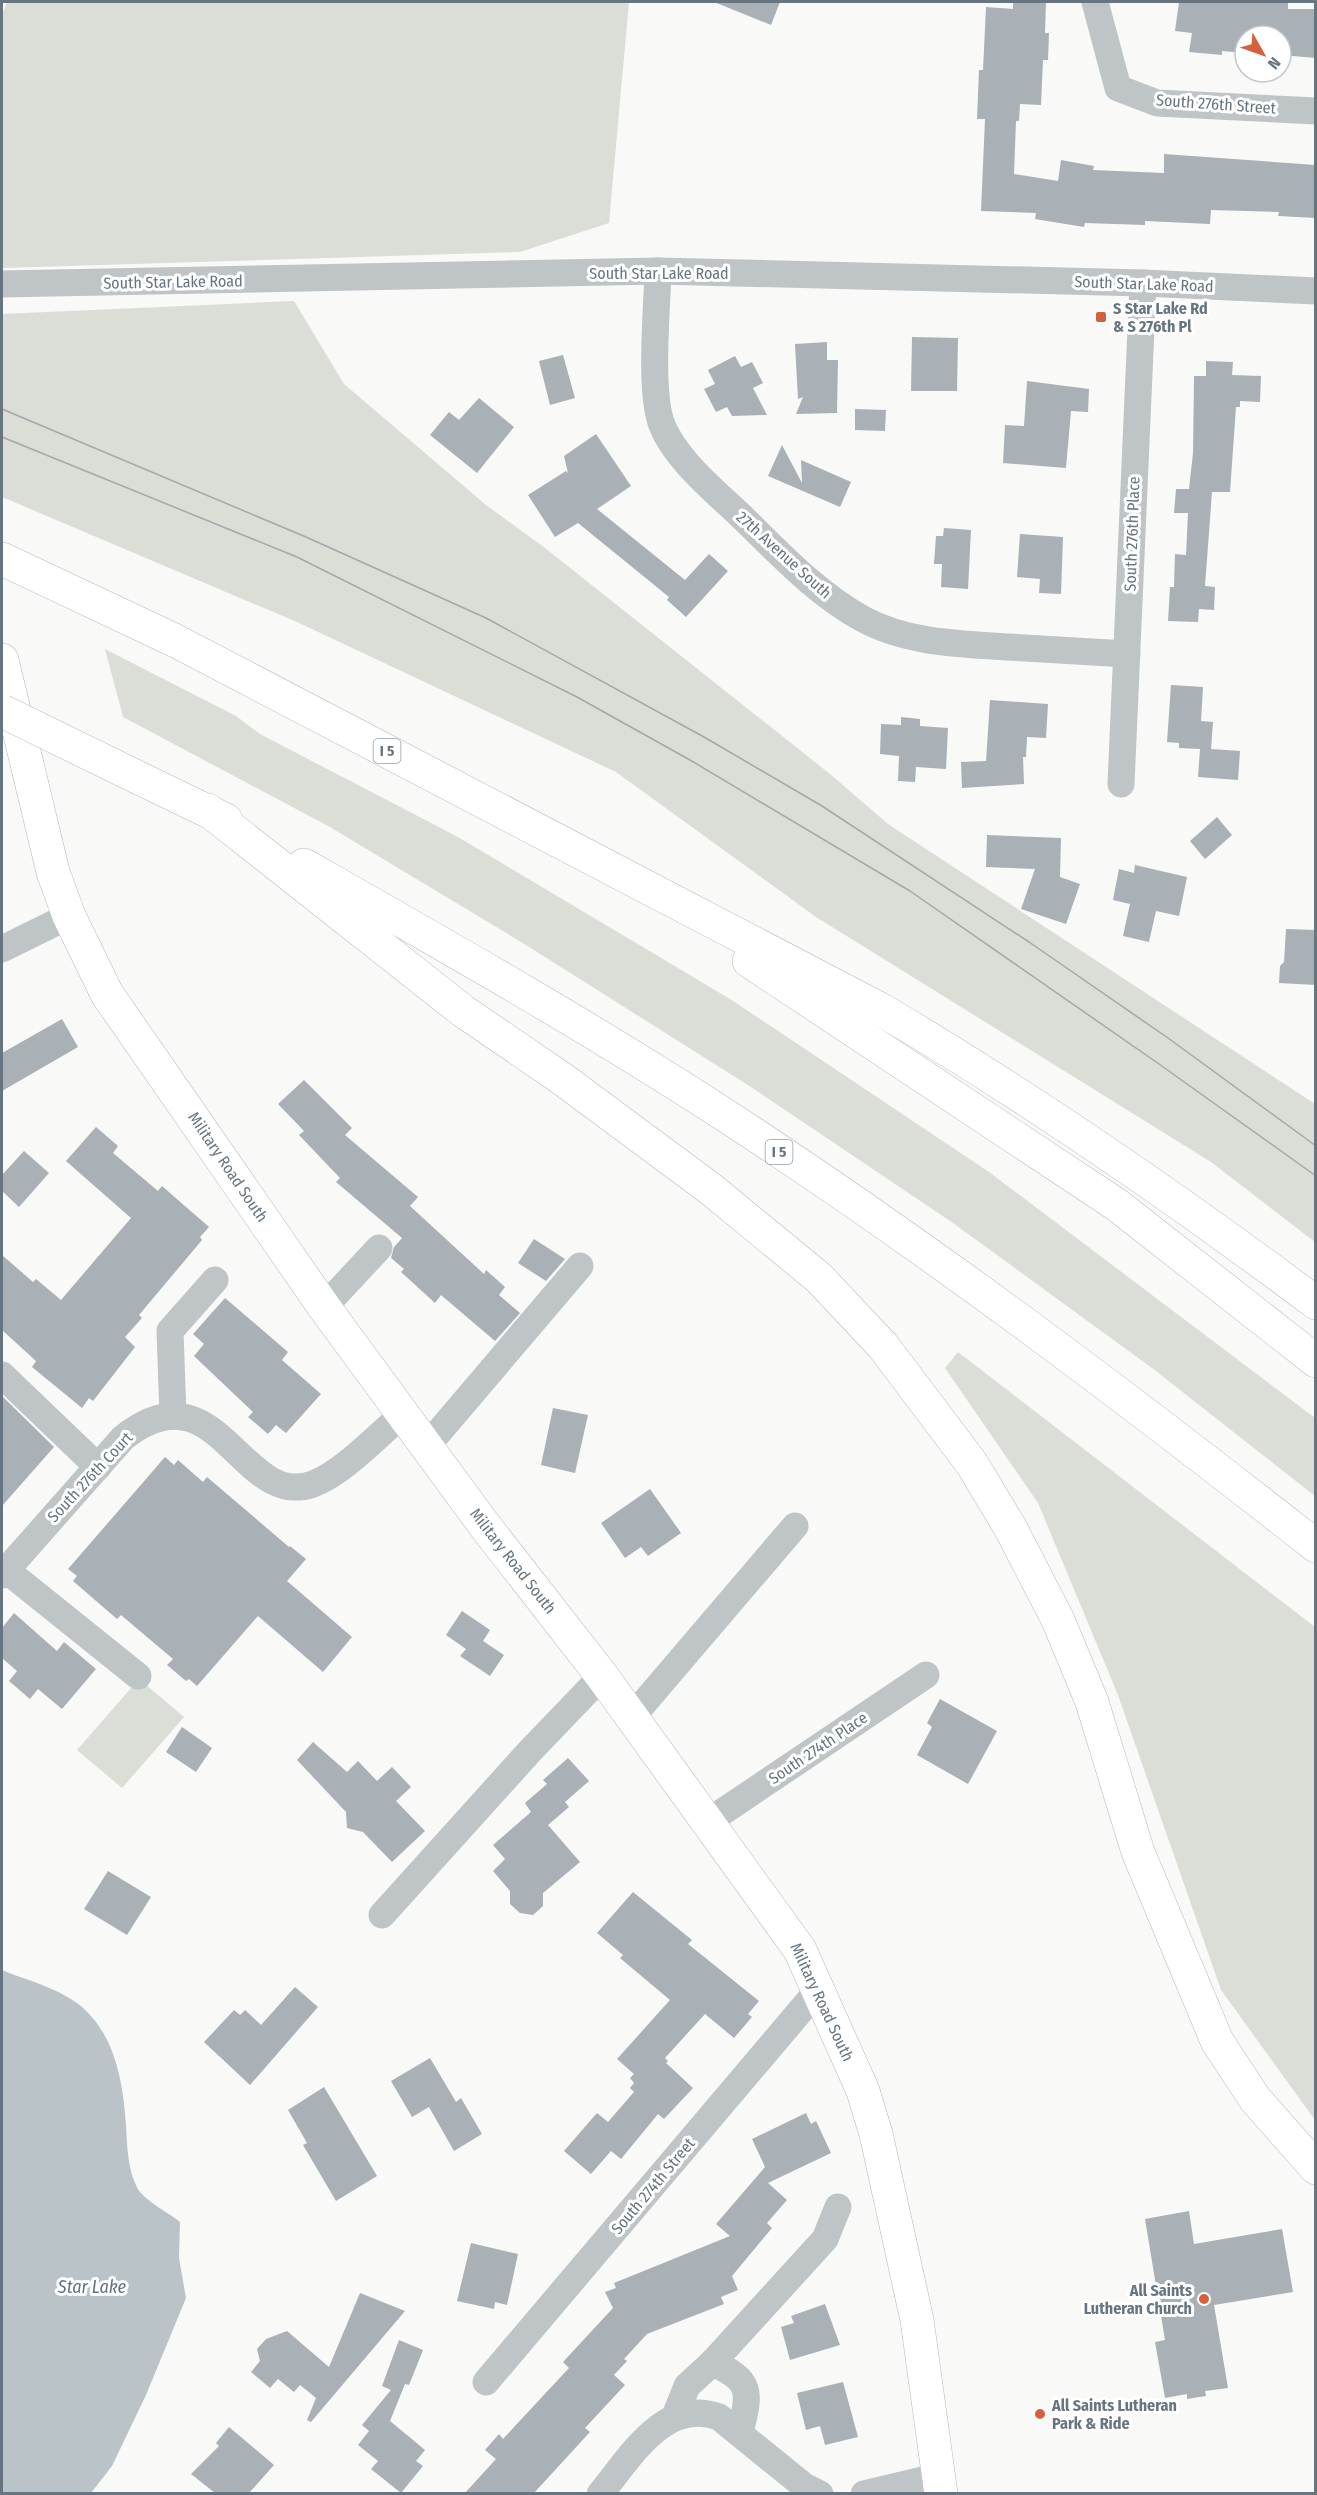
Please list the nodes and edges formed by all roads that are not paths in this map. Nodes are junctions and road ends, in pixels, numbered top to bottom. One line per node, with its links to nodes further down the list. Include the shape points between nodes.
1 (1095, 2): 2 (street, South 276th Street, via 1118,88 1157,103)
2 (1316, 111)
3 (658, 271): 4 (street, South Star Lake Road); 5 (street, South Star Lake Road); 8 (street, 27th Avenue South, via 656,397 662,425 678,451 712,489 802,575 865,620 921,639)
4 (1143, 283): 6 (street, South Star Lake Road); 8 (street, South 276th Place)
5 (2, 284)
6 (1316, 291)
7 (2, 559): 13 (main road, I 5, via 176,640)
8 (1127, 654): 11 (street, South 276th Place)
9 (2, 660): 14 (main road, Military Road South, via 53,872)
10 (2, 711): 12 (main road, I 5, bridge)
11 (1121, 784)
12 (208, 810): 28 (main road, I 5, via 506,980 731,1119 1126,1397); 37 (main road, via 463,1011 712,1190 819,1278 883,1346 972,1464 1058,1620 1092,1702 1138,1852 1217,2041 1255,2099)
13 (598, 862): 19 (main road, via 882,1010 994,1076 1210,1223); 21 (main road, I 5, via 1117,1205)
14 (69, 916): 15 (street); 20 (main road, Military Road South, via 107,994)
15 (2, 949)
16 (379, 1248): 20 (street)
17 (580, 1266): 25 (street)
18 (214, 1280): 24 (street, via 170,1331)
19 (1316, 1303)
20 (324, 1307): 23 (main road, Military Road South)
21 (1316, 1361)
22 (2, 1375): 26 (street)
23 (403, 1414): 24 (street, South 276th Court, via 330,1476 311,1485 288,1486 268,1479 201,1421); 25 (main road, Military Road South)
24 (173, 1416): 26 (street, South 276th Court, via 141,1423)
25 (427, 1446): 31 (main road, Military Road South)
26 (98, 1467): 29 (street, South 276th Court)
27 (795, 1526): 33 (street)
28 (1316, 1546)
29 (4, 1573): 32 (street)
30 (926, 1675): 34 (street, South 274th Place)
31 (602, 1676): 33 (main road, Military Road South); 35 (street)
32 (138, 1677)
33 (632, 1717): 34 (main road, Military Road South)
34 (709, 1821): 36 (main road, Military Road South, via 800,1950)
35 (382, 1916)
36 (819, 1989): 40 (street, South 274th Street); 43 (main road, Military Road South, via 863,2091 876,2134 917,2320)
37 (1316, 2168)
38 (838, 2207): 39 (street, via 825,2239)
39 (712, 2362): 41 (street, via 687,2386); 42 (street, via 737,2374 747,2391)
40 (486, 2382)
41 (675, 2416): 42 (street, via 709,2414); 44 (street, via 650,2434)
42 (740, 2432): 45 (street, via 804,2486)
43 (941, 2485): 46 (street)
44 (600, 2493)
45 (820, 2493)
46 (864, 2493)

